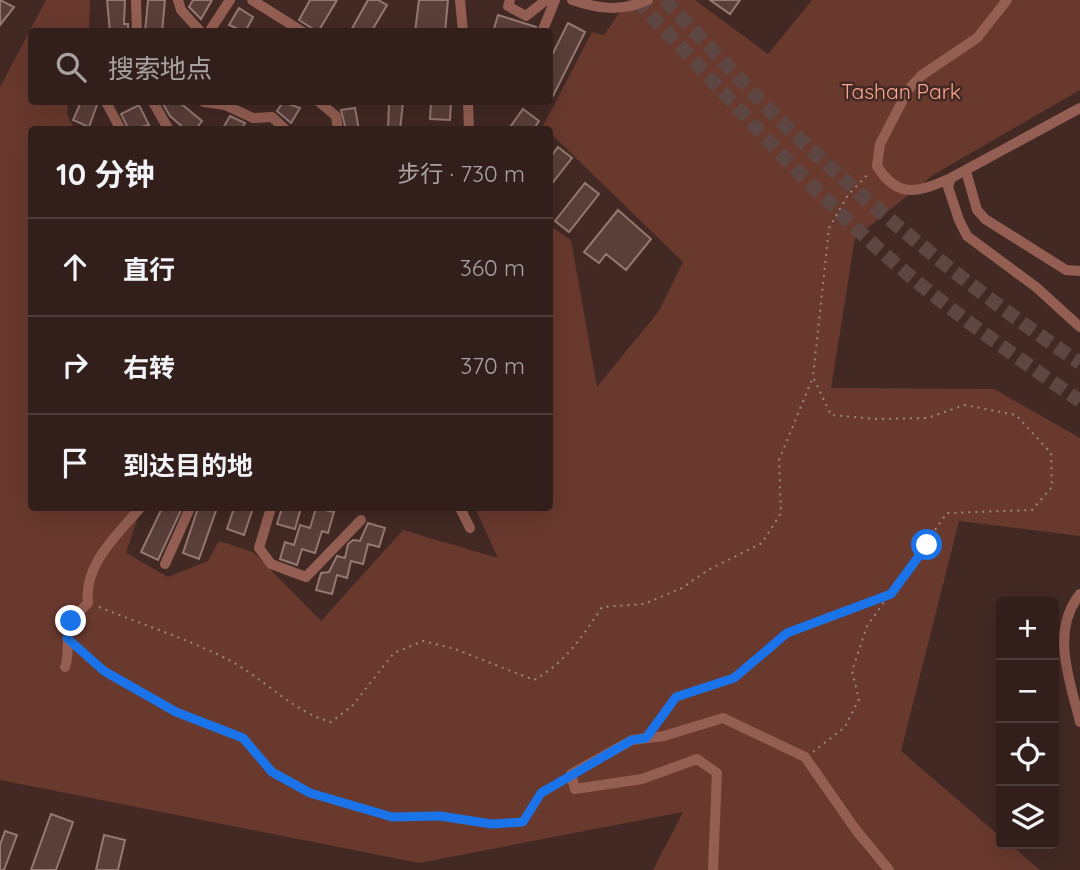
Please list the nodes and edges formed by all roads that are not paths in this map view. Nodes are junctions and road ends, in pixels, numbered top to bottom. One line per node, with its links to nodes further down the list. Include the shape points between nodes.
1 (136, 0): 12 (street)
2 (178, 0): 13 (street)
3 (230, 0): 14 (street)
4 (252, 0): 15 (street)
5 (460, 0): 16 (street)
6 (510, 0): 7 (street, via 508,6 526,16)
7 (546, 0)
8 (555, 0): 17 (street)
9 (572, 0): 10 (street, via 611,9 632,8)
10 (648, 0)
11 (1007, 0): 30 (street, via 977,38 922,75 908,90 880,144 877,166 885,180 902,190 914,192)
12 (137, 28)
13 (197, 28)
14 (212, 28)
15 (297, 28)
16 (463, 28)
17 (544, 28)
18 (108, 105): 24 (street)
19 (155, 105): 25 (street)
20 (225, 105): 26 (street, via 253,118 272,117)
21 (323, 105): 27 (street, via 336,116)
22 (468, 105): 28 (street)
23 (1080, 107): 29 (street)
24 (119, 126)
25 (167, 126)
26 (282, 126)
27 (337, 126)
28 (468, 126)
29 (966, 171): 30 (street); 31 (street, via 977,210 985,219 1066,270)
30 (951, 178): 32 (street, via 948,187 967,236)
31 (1080, 271)
32 (1080, 327)
33 (137, 511): 41 (street, via 99,557 86,588 88,603 71,621 67,638 71,652)
34 (189, 511): 39 (street)
35 (270, 511): 37 (street, via 259,548 271,564 306,577)
36 (462, 511): 38 (street)
37 (361, 520)
38 (470, 528)
39 (165, 564)
40 (1080, 594): 42 (street, via 1067,622 1063,653)
41 (65, 667)
42 (1080, 722)
43 (713, 870): 44 (street, via 717,773 696,759 642,779 575,789 571,774 632,740 723,718 805,757)
44 (890, 870)

